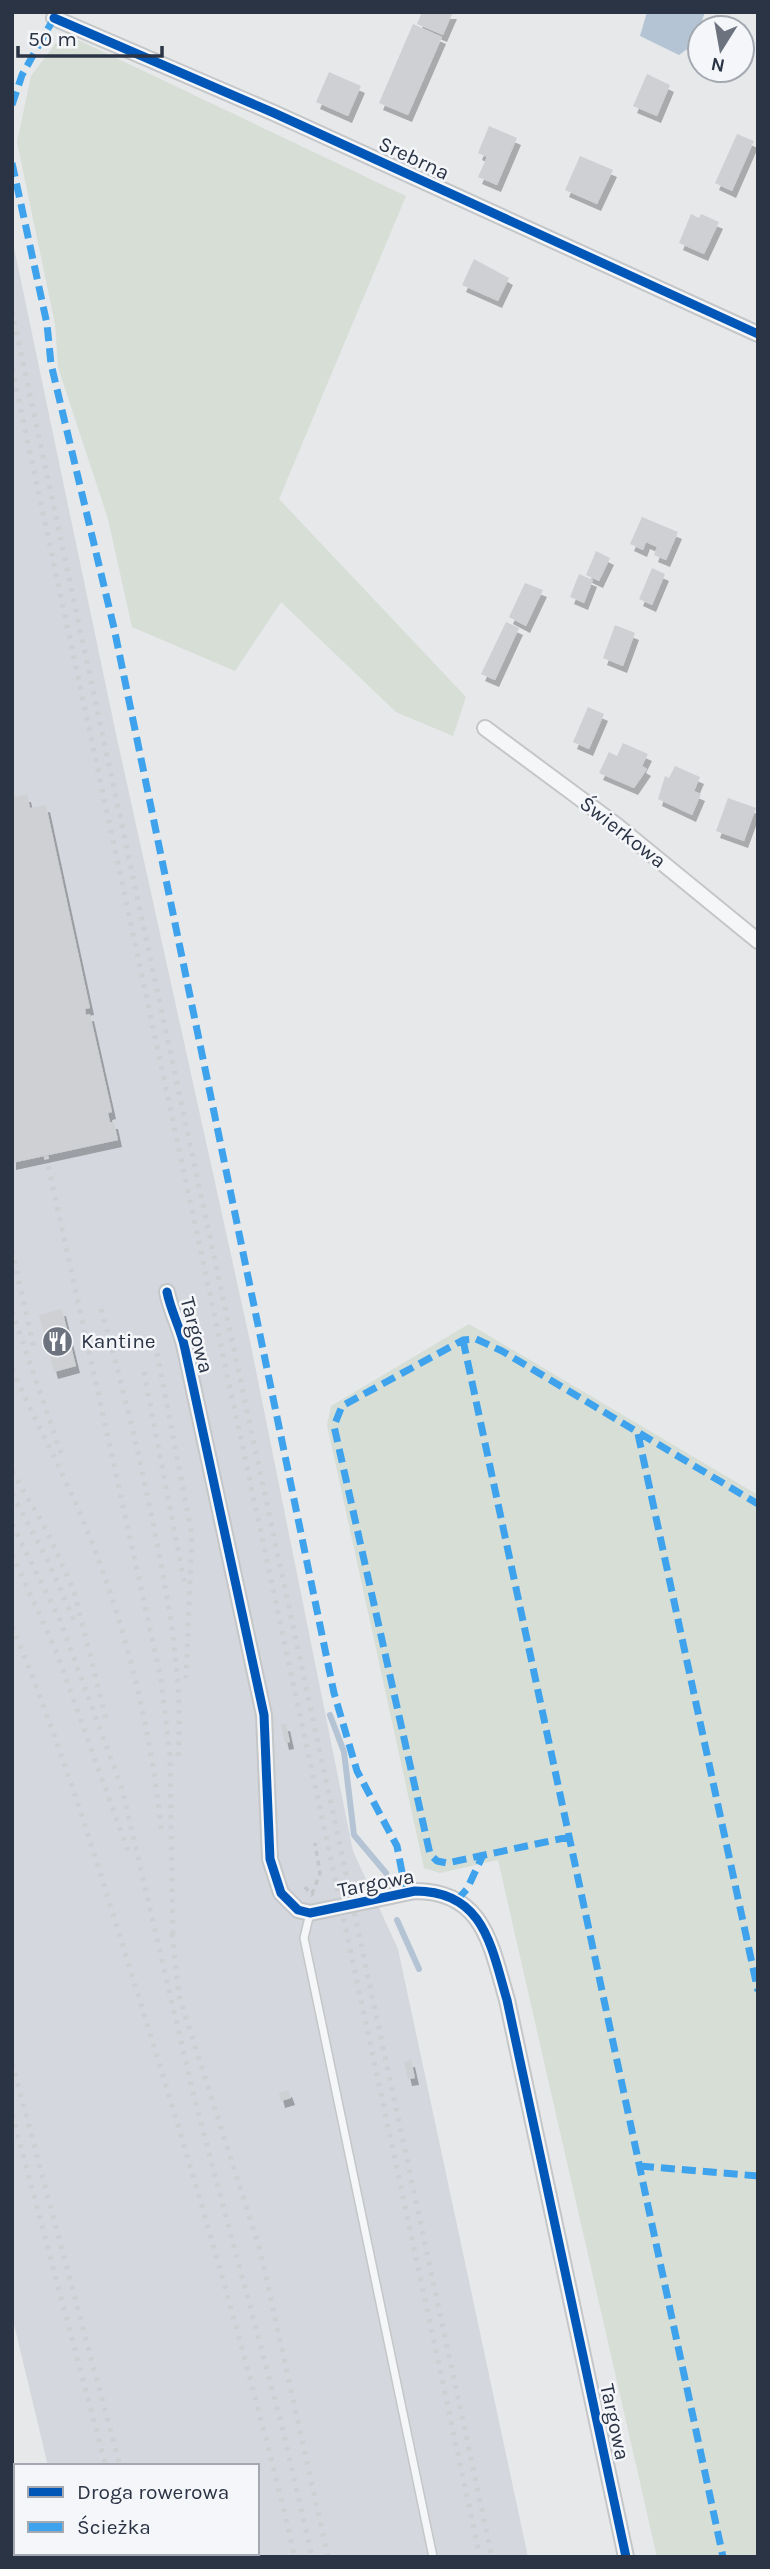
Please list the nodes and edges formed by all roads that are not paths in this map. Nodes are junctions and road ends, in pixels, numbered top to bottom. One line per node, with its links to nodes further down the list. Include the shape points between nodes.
1 (54, 18): 2 (street, Srebrna)
2 (758, 334)
3 (485, 728): 4 (street, Świerkowa, via 616,825)
4 (758, 941)
5 (167, 1292): 6 (street, Targowa, via 185,1349 264,1715 270,1859 281,1893 298,1910)
6 (310, 1913): 7 (lane, via 304,1938); 8 (street, Targowa, via 430,1891 457,1900 479,1920 508,2000)
7 (433, 2557)
8 (626, 2557)

